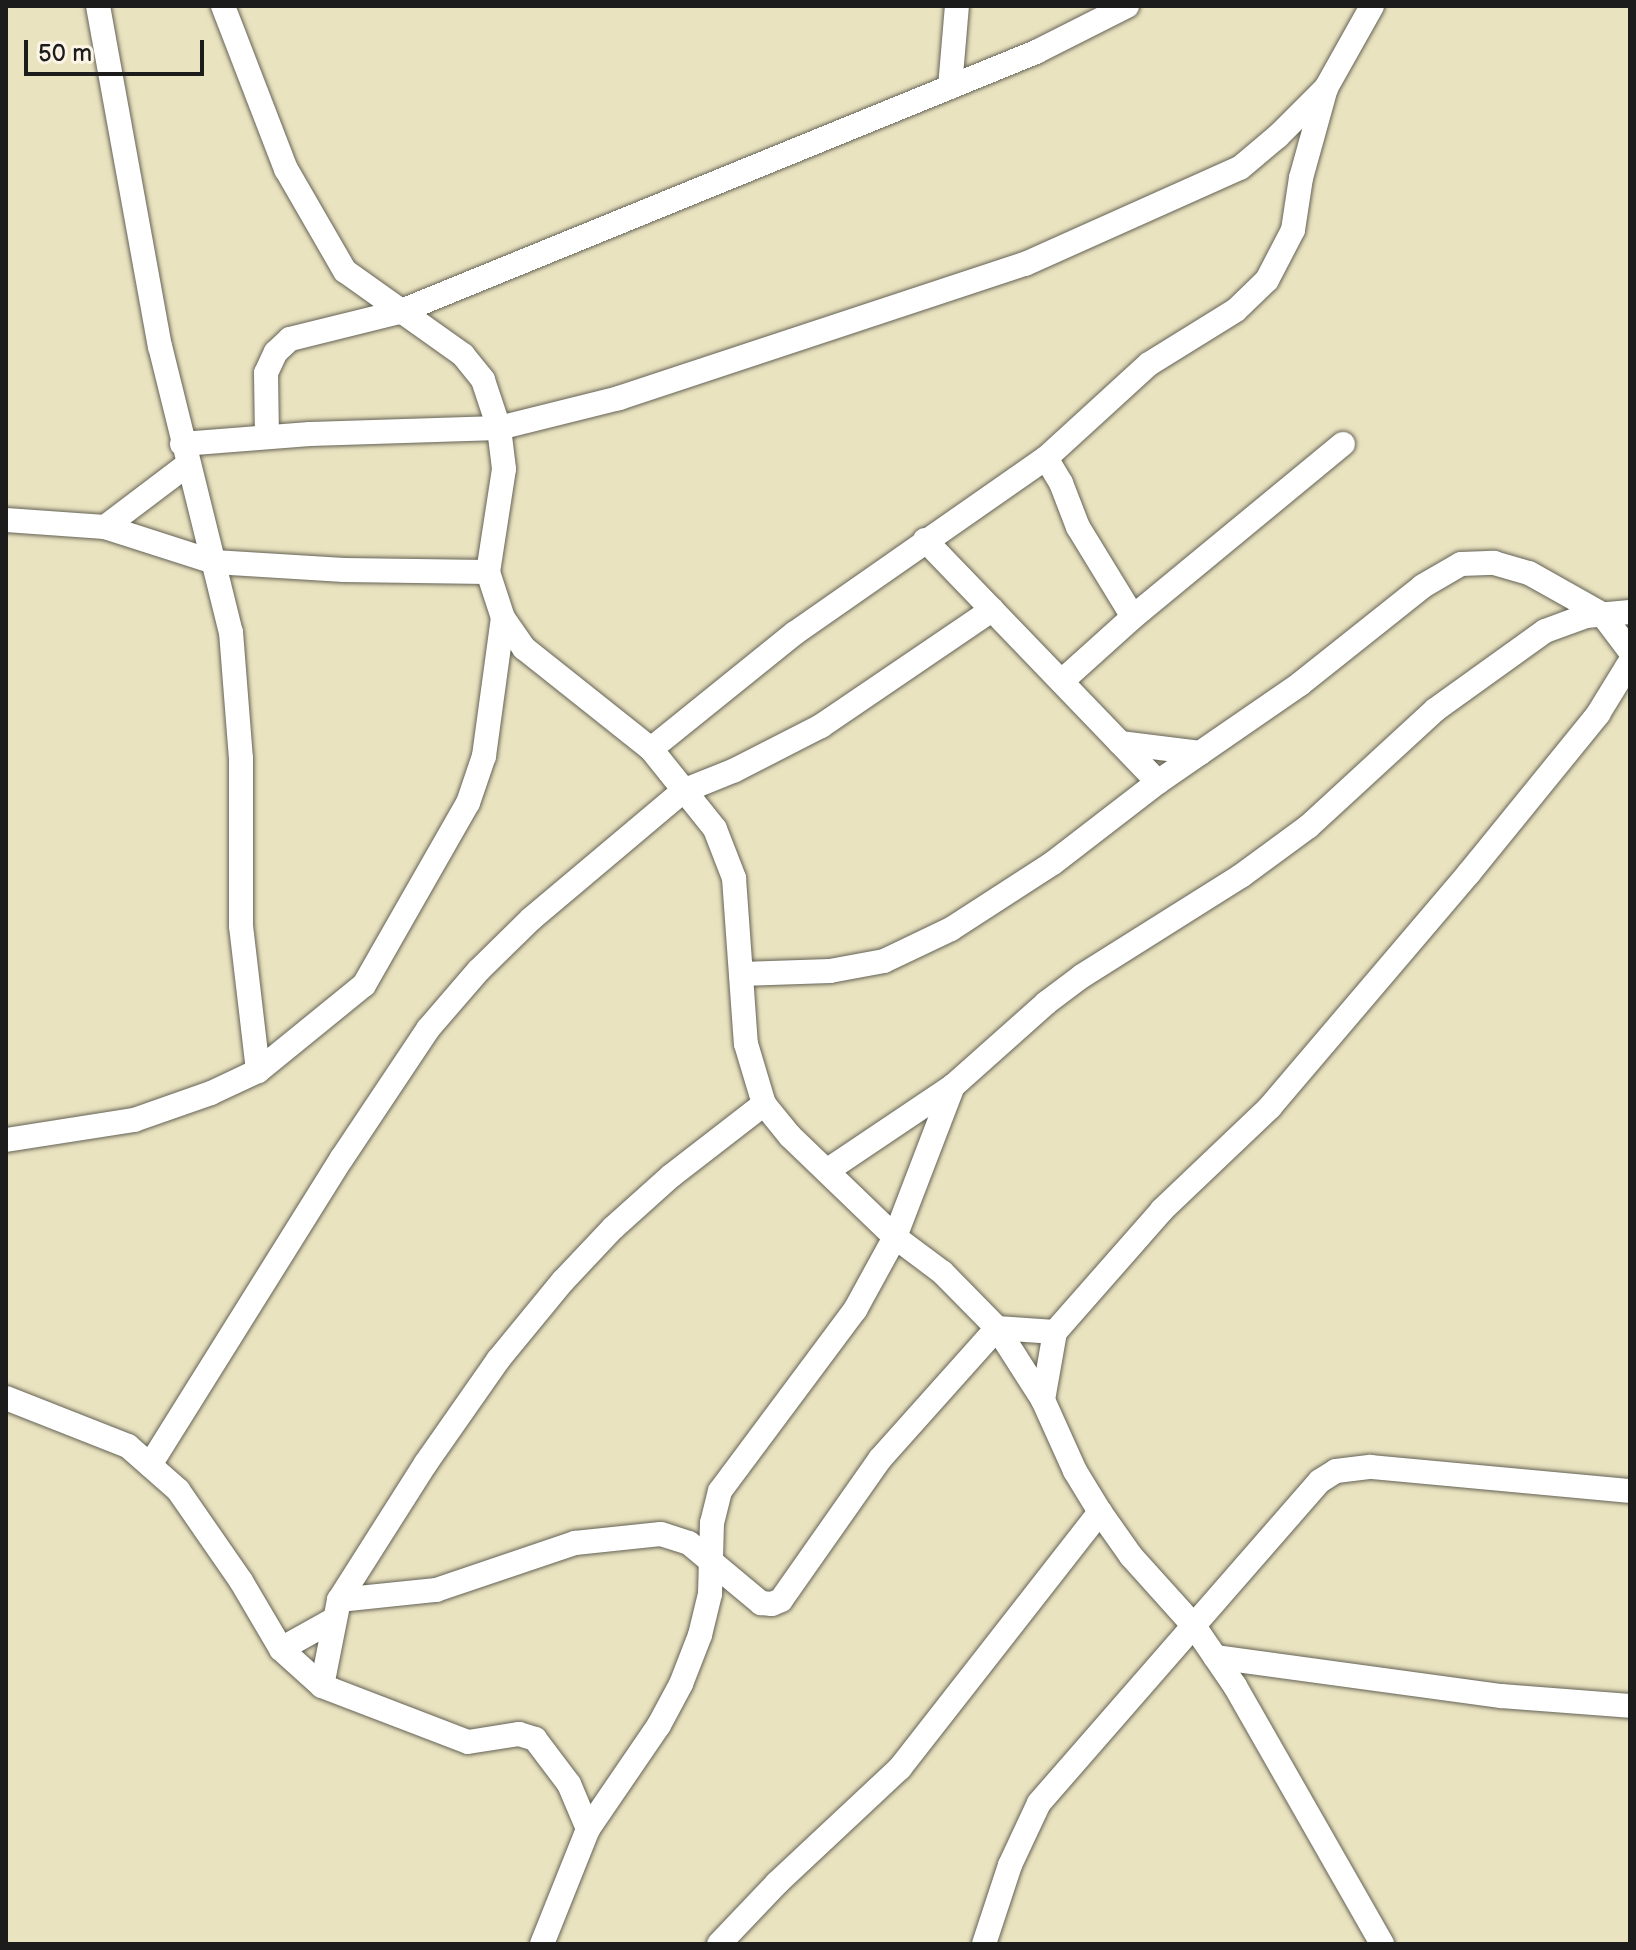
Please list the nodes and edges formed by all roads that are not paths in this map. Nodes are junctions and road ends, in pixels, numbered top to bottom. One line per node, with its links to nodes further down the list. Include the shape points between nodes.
1 (98, 6): 12 (street, via 136,226)
2 (223, 6): 8 (street, via 286,169 345,271)
3 (957, 6): 6 (street)
4 (1127, 6): 6 (street)
5 (1372, 6): 7 (street)
6 (950, 87): 8 (street)
7 (1326, 88): 9 (street, via 1240,168 1025,264 619,398); 13 (street, via 1293,230 1267,280 1236,310 1149,364)
8 (399, 312): 9 (street, via 463,355 483,380); 10 (street, via 290,339 276,352 266,373)
9 (499, 428): 10 (street); 18 (street, via 504,469)
10 (267, 437): 12 (street)
11 (1343, 444): 22 (street)
12 (185, 455): 15 (street); 17 (street)
13 (1046, 458): 16 (street); 22 (street, via 1078,527)
14 (6, 520): 15 (street)
15 (105, 527): 17 (street)
16 (925, 540): 19 (street); 28 (street, via 795,633)
17 (214, 562): 18 (street); 33 (street, via 231,632 241,758 241,926)
18 (488, 572): 23 (street)
19 (992, 610): 26 (street); 31 (street, via 821,726)
20 (1630, 612): 21 (street)
21 (1602, 614): 24 (street); 29 (street, via 1529,573 1494,563 1461,564 1423,586 1300,684); 34 (street, via 1545,631 1435,710 1309,826 1070,985)
22 (1133, 617): 26 (street)
23 (503, 618): 28 (street, via 524,648); 33 (street, via 484,756 448,841 364,985)
24 (1630, 651)
25 (1630, 662): 40 (street, via 1588,726 1270,1107 1162,1210)
26 (1062, 681): 27 (street)
27 (1120, 743): 29 (street); 30 (street)
28 (651, 749): 31 (street)
29 (1200, 753): 30 (street)
30 (1158, 782): 32 (street, via 1053,863 951,929 884,961 830,971)
31 (683, 791): 32 (street, via 715,829 734,878); 43 (street, via 531,919 428,1029 275,1260)
32 (741, 974): 35 (street, via 746,1044)
33 (258, 1071): 36 (street, via 134,1120)
34 (953, 1086): 37 (street); 38 (street)
35 (764, 1104): 37 (street); 47 (street, via 671,1176 563,1281 489,1372)
36 (6, 1140)
37 (828, 1170): 38 (street)
38 (895, 1237): 39 (street, via 942,1272); 46 (street, via 855,1310 720,1491 712,1523)
39 (997, 1328): 40 (street); 42 (street); 46 (street, via 880,1459 781,1600 761,1603)
40 (1055, 1332): 42 (street)
41 (6, 1398): 43 (street, via 128,1446)
42 (1043, 1400): 45 (street)
43 (150, 1465): 49 (street, via 178,1490)
44 (1630, 1491): 48 (street, via 1371,1467 1336,1471 1320,1481)
45 (1100, 1512): 48 (street, via 1131,1556); 56 (street, via 900,1768 777,1883)
46 (713, 1562): 47 (street, via 689,1543 661,1534 626,1535 575,1543 436,1590); 54 (street, via 700,1635 681,1684)
47 (336, 1610): 49 (street); 51 (street)
48 (1194, 1626): 50 (street); 58 (street, via 1039,1803 1010,1865)
49 (281, 1649): 51 (street)
50 (1215, 1657): 52 (street, via 1501,1696); 59 (street)
51 (322, 1686): 53 (street, via 468,1742 519,1734 535,1739)
52 (1630, 1706)
53 (569, 1784): 54 (street); 55 (street)
54 (610, 1793): 55 (street)
55 (588, 1829): 57 (street)
56 (731, 1940)
57 (542, 1944)
58 (984, 1944)
59 (1382, 1944)

